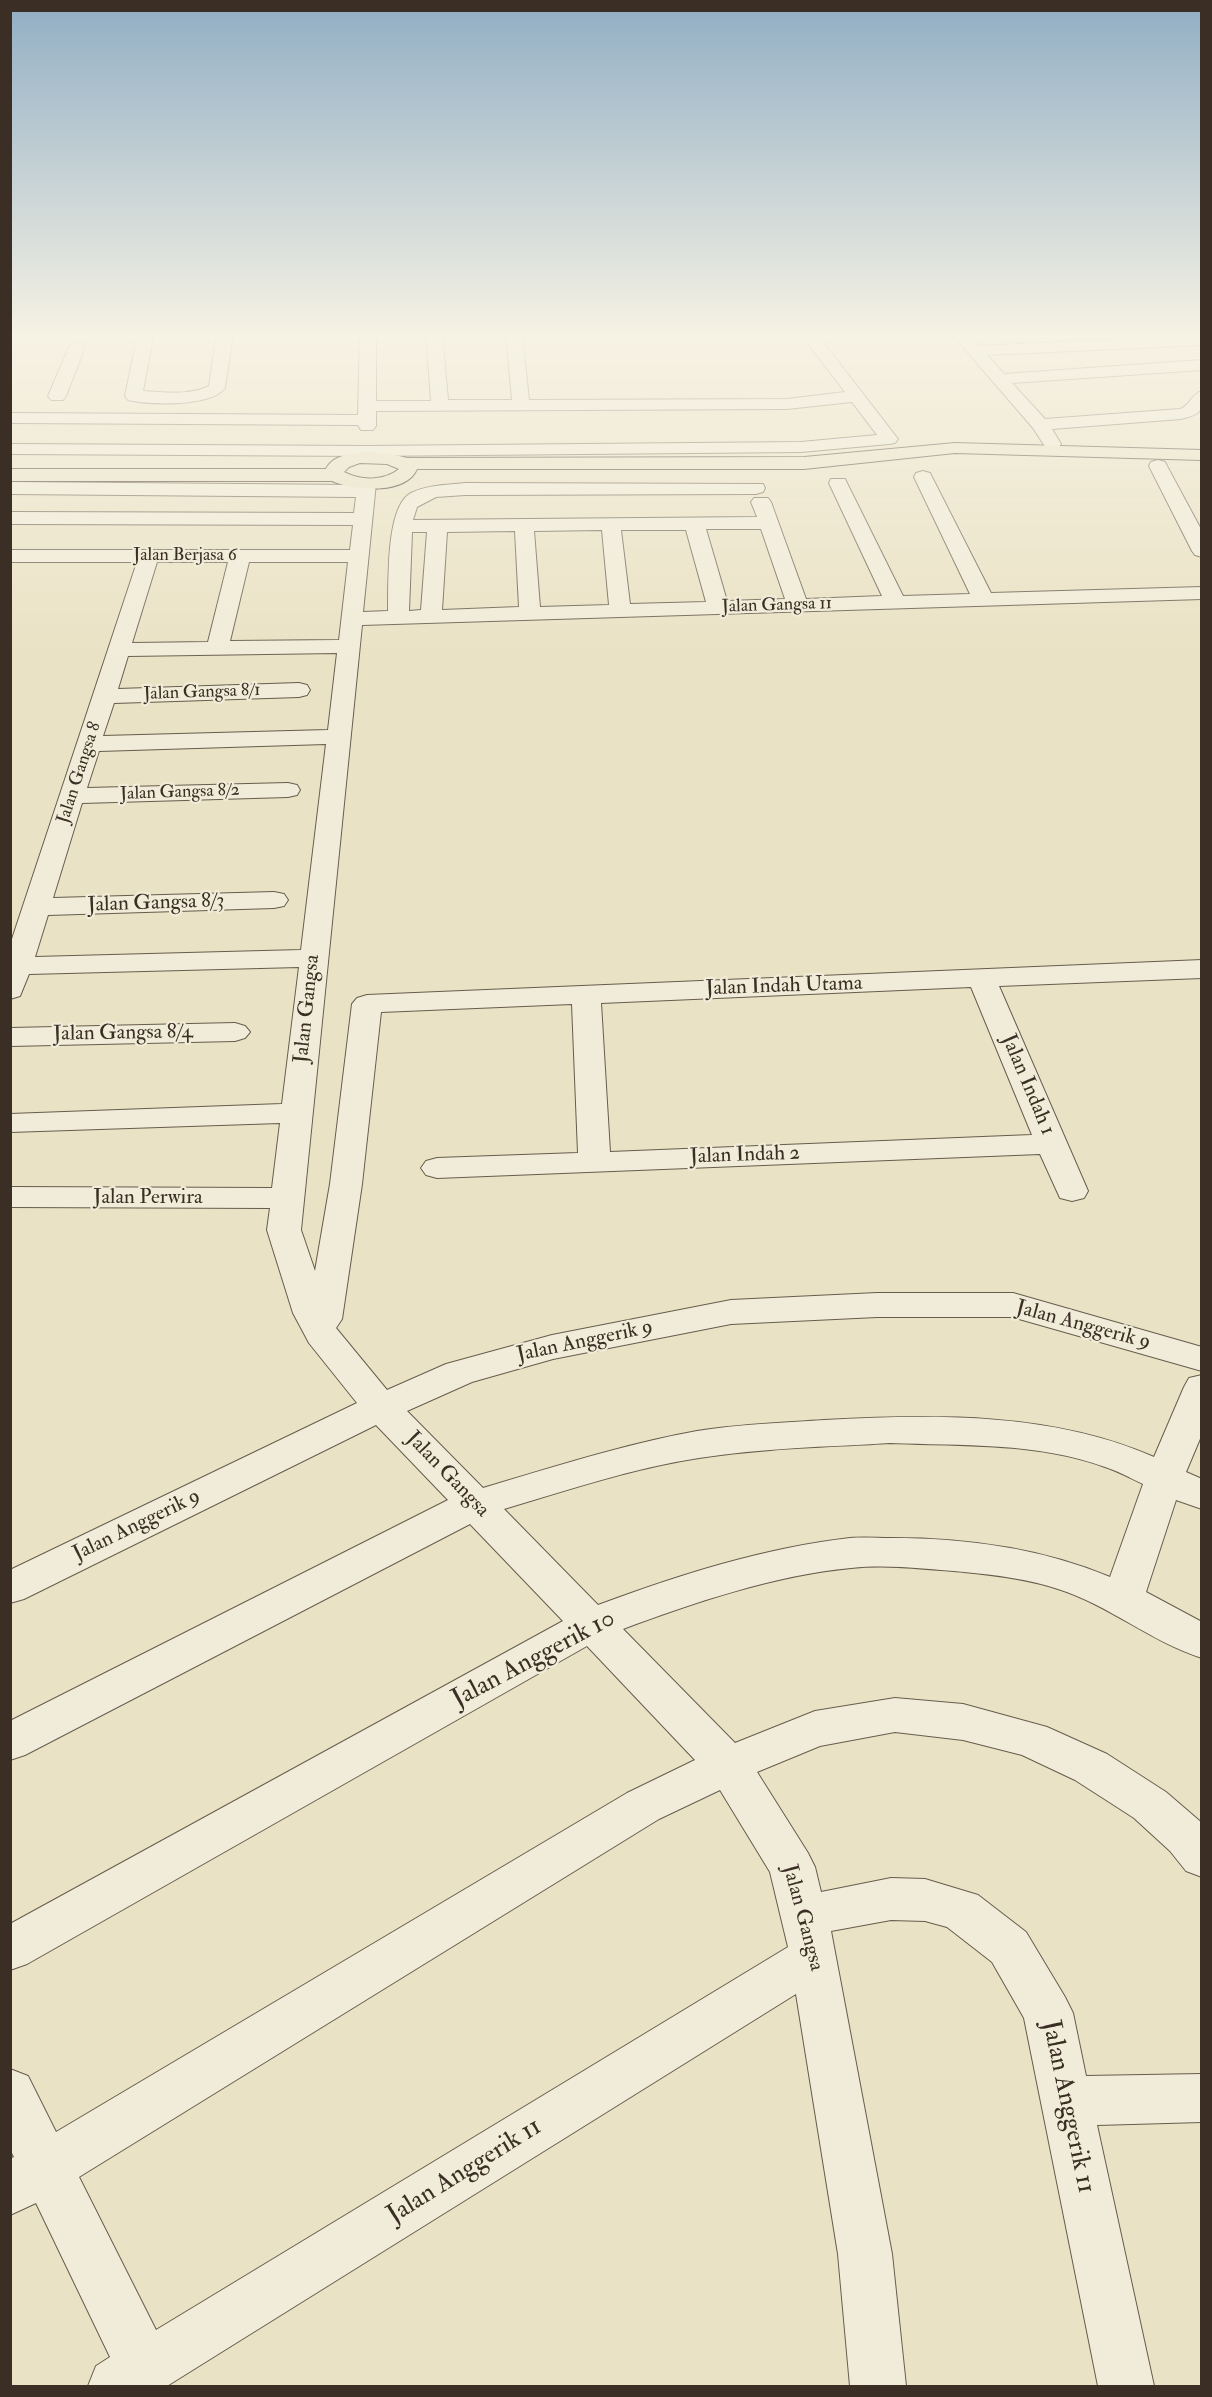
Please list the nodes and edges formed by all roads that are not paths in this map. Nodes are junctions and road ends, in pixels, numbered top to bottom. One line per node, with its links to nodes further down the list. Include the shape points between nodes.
1 (367, 445): 6 (street)
2 (825, 445): 6 (street)
3 (1053, 445): 5 (street)
4 (10, 449): 6 (street)
5 (1057, 451): 7 (main road); 12 (main road, via 955,448 804,463)
6 (367, 454): 11 (main road); 12 (main road, via 389,459)
7 (1202, 455)
8 (10, 463): 11 (main road)
9 (1158, 466): 10 (main road); 16 (main road, via 984,459); 22 (street)
10 (1202, 466)
11 (338, 470): 17 (main road); 19 (main road, via 349,481)
12 (403, 470): 14 (main road); 19 (main road, via 385,482)
13 (10, 475): 17 (main road)
14 (498, 476): 16 (main road); 21 (street, via 521,480)
15 (923, 477): 40 (street)
16 (756, 481): 21 (street); 28 (street)
17 (87, 482): 19 (street); 20 (street); 25 (street)
18 (838, 483): 41 (street)
19 (367, 487): 26 (street, Jalan Gangsa)
20 (10, 488)
21 (535, 488): 31 (street, via 434,492 408,504)
22 (1177, 503): 23 (street); 33 (street)
23 (1202, 512)
24 (10, 518): 25 (street)
25 (72, 519): 26 (street); 35 (street)
26 (363, 519): 38 (street, Jalan Gangsa)
27 (694, 523): 28 (street); 29 (street); 43 (street)
28 (769, 523): 42 (street)
29 (611, 524): 30 (street); 44 (street)
30 (524, 525): 32 (street); 45 (street)
31 (402, 526): 32 (street); 47 (street)
32 (437, 526): 46 (street)
33 (1202, 550)
34 (10, 556): 35 (street, Jalan Berjasa 6)
35 (57, 556): 36 (street, Jalan Berjasa 6)
36 (148, 556): 37 (street, Jalan Berjasa 6); 51 (street, Jalan Gangsa 8)
37 (240, 556): 38 (street, Jalan Berjasa 6); 50 (street)
38 (359, 556): 48 (street, Jalan Gangsa)
39 (1202, 593): 40 (street, Jalan Gangsa 11)
40 (984, 600): 41 (street, Jalan Gangsa 11)
41 (895, 602): 42 (street, Jalan Gangsa 11)
42 (798, 605): 43 (street, Jalan Gangsa 11)
43 (718, 608): 44 (street, Jalan Gangsa 11)
44 (620, 611): 45 (street, Jalan Gangsa 11)
45 (530, 614): 46 (street, Jalan Gangsa 11)
46 (431, 617): 47 (street, Jalan Gangsa 11)
47 (399, 618): 48 (street, Jalan Gangsa 11)
48 (352, 619): 49 (street, Jalan Gangsa)
49 (349, 646): 50 (street); 54 (street, Jalan Gangsa)
50 (216, 648): 51 (street)
51 (119, 650): 53 (street, Jalan Gangsa 8)
52 (299, 690): 53 (street, Jalan Gangsa 8/1)
53 (104, 696): 55 (street, Jalan Gangsa 8)
54 (338, 737): 55 (street); 60 (street, Jalan Gangsa)
55 (89, 744): 57 (street, Jalan Gangsa 8)
56 (288, 790): 57 (street, Jalan Gangsa 8/2)
57 (72, 796): 59 (street, Jalan Gangsa 8)
58 (274, 900): 59 (street, Jalan Gangsa 8/3)
59 (37, 907): 62 (street, Jalan Gangsa 8)
60 (314, 958): 62 (street); 67 (street, Jalan Gangsa)
61 (1202, 969): 63 (street, Jalan Indah Utama)
62 (14, 978)
63 (982, 978): 64 (street, Jalan Indah Utama); 69 (street, Jalan Indah 1)
64 (586, 995): 70 (street); 75 (street, Jalan Indah Utama, via 367,1004 346,1185 324,1319)
65 (235, 1032): 66 (street, Jalan Gangsa 8/4)
66 (10, 1037)
67 (296, 1113): 68 (street); 74 (street, Jalan Gangsa)
68 (10, 1123)
69 (1052, 1144): 70 (street, Jalan Indah 2); 72 (street, Jalan Indah 1)
70 (594, 1162): 71 (street, Jalan Indah 2)
71 (437, 1168)
72 (1072, 1191)
73 (10, 1197): 74 (street, Jalan Perwira)
74 (286, 1198): 75 (street, Jalan Gangsa, via 284,1230)
75 (317, 1326): 78 (street, Jalan Gangsa)
76 (1202, 1359): 78 (street, Jalan Anggerik 9, via 1013,1305 877,1305 731,1312 540,1350 459,1373)
77 (1202, 1387): 79 (street)
78 (381, 1407): 81 (street, Jalan Gangsa); 82 (street, Jalan Anggerik 9)
79 (1165, 1476): 80 (street); 81 (street, via 1116,1456 1053,1440 965,1431 890,1430 696,1445 581,1472); 83 (street)
80 (1202, 1495)
81 (475, 1504): 84 (street, Jalan Gangsa); 86 (street)
82 (10, 1588)
83 (1123, 1599): 84 (street, Jalan Anggerik 10, via 1066,1575 1002,1561 921,1553 851,1552 694,1586); 85 (street, Jalan Anggerik 10)
84 (592, 1624): 87 (street, Jalan Gangsa); 90 (street, Jalan Anggerik 10)
85 (1202, 1642)
86 (10, 1742)
87 (728, 1765): 88 (street, via 815,1729 895,1715 963,1722 1032,1740 1091,1767 1150,1805); 89 (street, Jalan Gangsa, via 792,1867); 94 (street, via 643,1806)
88 (1202, 1857)
89 (809, 1937): 93 (street, Jalan Anggerik 11, via 891,1899 925,1900 961,1910 1009,1947 1048,2013); 95 (street, Jalan Anggerik 11); 96 (street, Jalan Gangsa, via 865,2254)
90 (10, 1949)
91 (10, 2093): 94 (street)
92 (1202, 2098): 93 (street)
93 (1066, 2101): 97 (street, Jalan Anggerik 11)
94 (28, 2178): 95 (street)
95 (130, 2377)
96 (878, 2386)
97 (1126, 2386)

